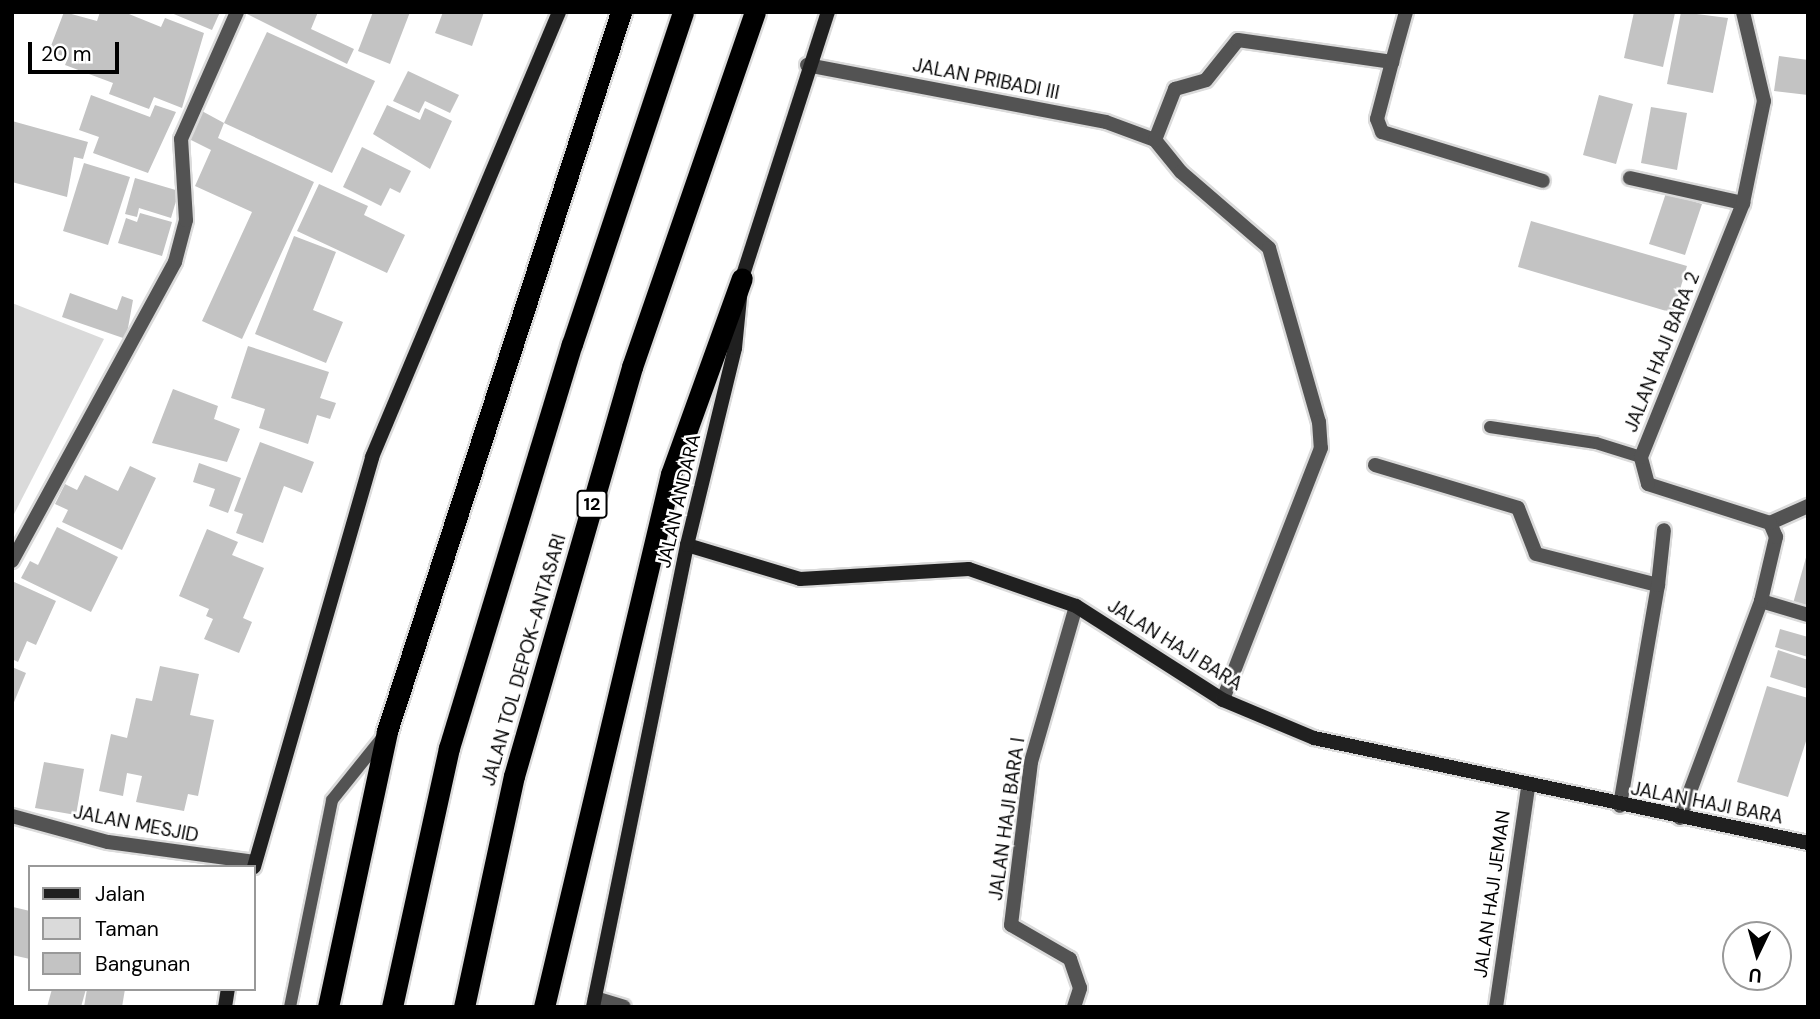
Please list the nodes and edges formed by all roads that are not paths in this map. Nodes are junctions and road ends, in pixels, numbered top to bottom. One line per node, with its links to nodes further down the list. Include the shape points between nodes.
1 (237, 12): 23 (street, via 181,139 186,220 175,262)
2 (559, 12): 36 (street, via 372,457)
3 (621, 12): 29 (highway)
4 (683, 12): 40 (highway, via 572,344 449,748)
5 (755, 12): 41 (highway, JALAN TOL DEPOK–ANTASARI / 12, via 632,367 514,776)
6 (828, 12): 10 (street, JALAN ANDARA)
7 (1406, 12): 9 (street)
8 (1743, 12): 14 (street, JALAN HAJI BARA 2, via 1764,101)
9 (1392, 62): 11 (street, via 1238,40 1206,80 1175,89); 13 (street, via 1377,119 1382,132)
10 (807, 65): 11 (street, JALAN PRIBADI III, via 1106,122); 15 (street, JALAN ANDARA)
11 (1155, 140): 28 (street, via 1181,172 1269,248 1319,422 1321,447)
12 (1630, 177): 14 (street)
13 (1543, 181)
14 (1743, 203): 17 (street, JALAN HAJI BARA 2)
15 (742, 278): 22 (street, JALAN ANDARA, via 735,348); 42 (highway, via 671,474)
16 (1490, 427): 17 (lane)
17 (1641, 457): 20 (street, JALAN HAJI BARA 2, via 1648,484)
18 (1376, 465): 24 (street, via 1518,508 1536,554)
19 (1808, 506): 20 (street)
20 (1770, 523): 25 (street, via 1776,537)
21 (1664, 530): 24 (street)
22 (687, 545): 26 (street, JALAN HAJI BARA, via 800,579 969,569); 37 (street, JALAN ANDARA)
23 (12, 561)
24 (1658, 585): 31 (street)
25 (1761, 601): 27 (street); 33 (street)
26 (1076, 606): 28 (street, JALAN HAJI BARA); 44 (street, JALAN HAJI BARA I, via 1031,762 1012,925 1070,959 1080,988)
27 (1808, 615)
28 (1223, 700): 30 (street, JALAN HAJI BARA, via 1314,738)
29 (387, 731): 38 (lane, via 332,800); 39 (highway)
30 (1528, 787): 31 (street, JALAN HAJI BARA); 45 (street, JALAN HAJI JEMAN)
31 (1620, 806): 33 (street, JALAN HAJI BARA)
32 (12, 816): 35 (street, JALAN MESJID)
33 (1681, 818): 34 (street, JALAN HAJI BARA)
34 (1808, 843)
35 (173, 860): 36 (street, JALAN MESJID)
36 (254, 864)
37 (594, 1002): 43 (street)
38 (290, 1007)
39 (328, 1007)
40 (392, 1007)
41 (464, 1007)
42 (544, 1007)
43 (624, 1007)
44 (1074, 1007)
45 (1496, 1007)

